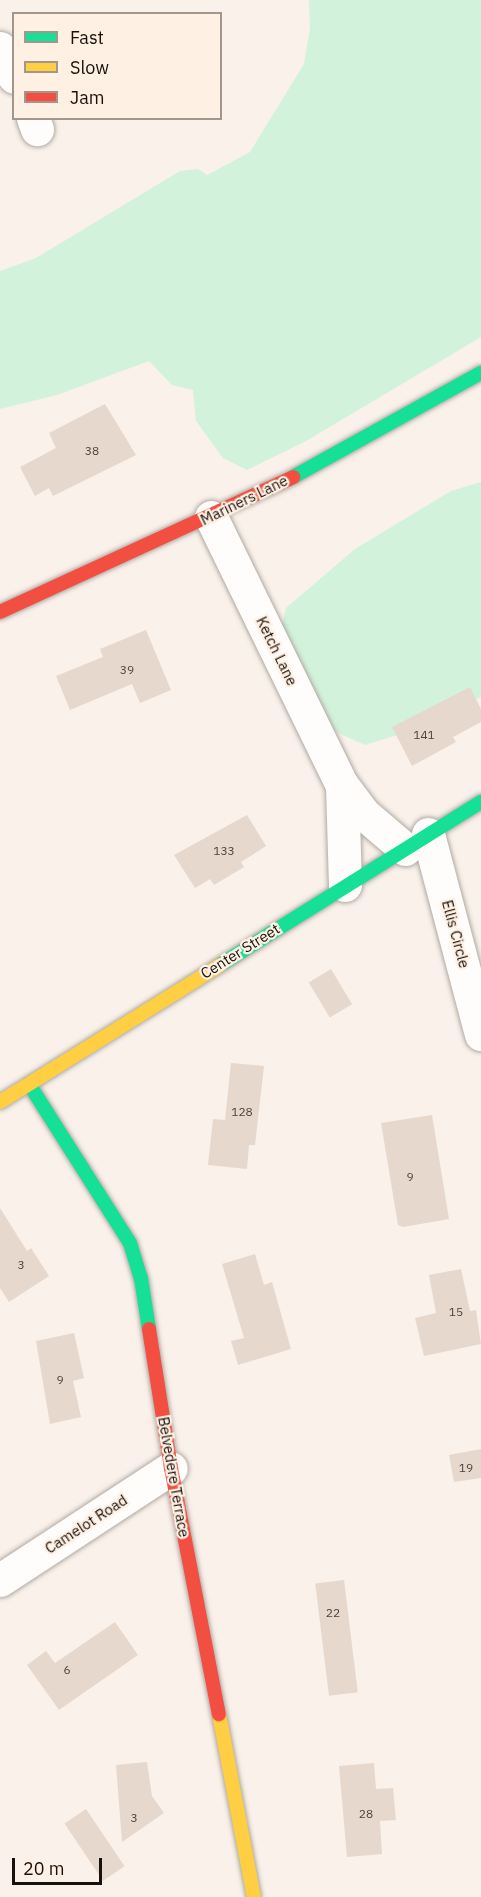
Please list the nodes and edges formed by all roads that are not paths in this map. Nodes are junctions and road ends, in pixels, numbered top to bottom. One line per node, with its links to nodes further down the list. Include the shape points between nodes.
1 (0, 48): 2 (street)
2 (12, 73)
3 (481, 373): 4 (street, Mariners Lane, via 307,470)
4 (212, 517): 5 (street, Mariners Lane); 6 (street, Ketch Lane)
5 (0, 612)
6 (342, 785): 8 (street, Ketch Lane, via 364,814); 9 (street, Ketch Lane)
7 (481, 802): 8 (street, Center Street)
8 (416, 842): 9 (street, Center Street); 10 (street, Ellis Circle)
9 (345, 885): 11 (street, Center Street)
10 (481, 1035)
11 (29, 1084): 12 (street, Center Street); 13 (street, Belvedere Terrace, via 130,1243 141,1278)
12 (0, 1102)
13 (171, 1468): 14 (street, Camelot Road); 15 (street, Belvedere Terrace)
14 (0, 1580)
15 (254, 1897)

